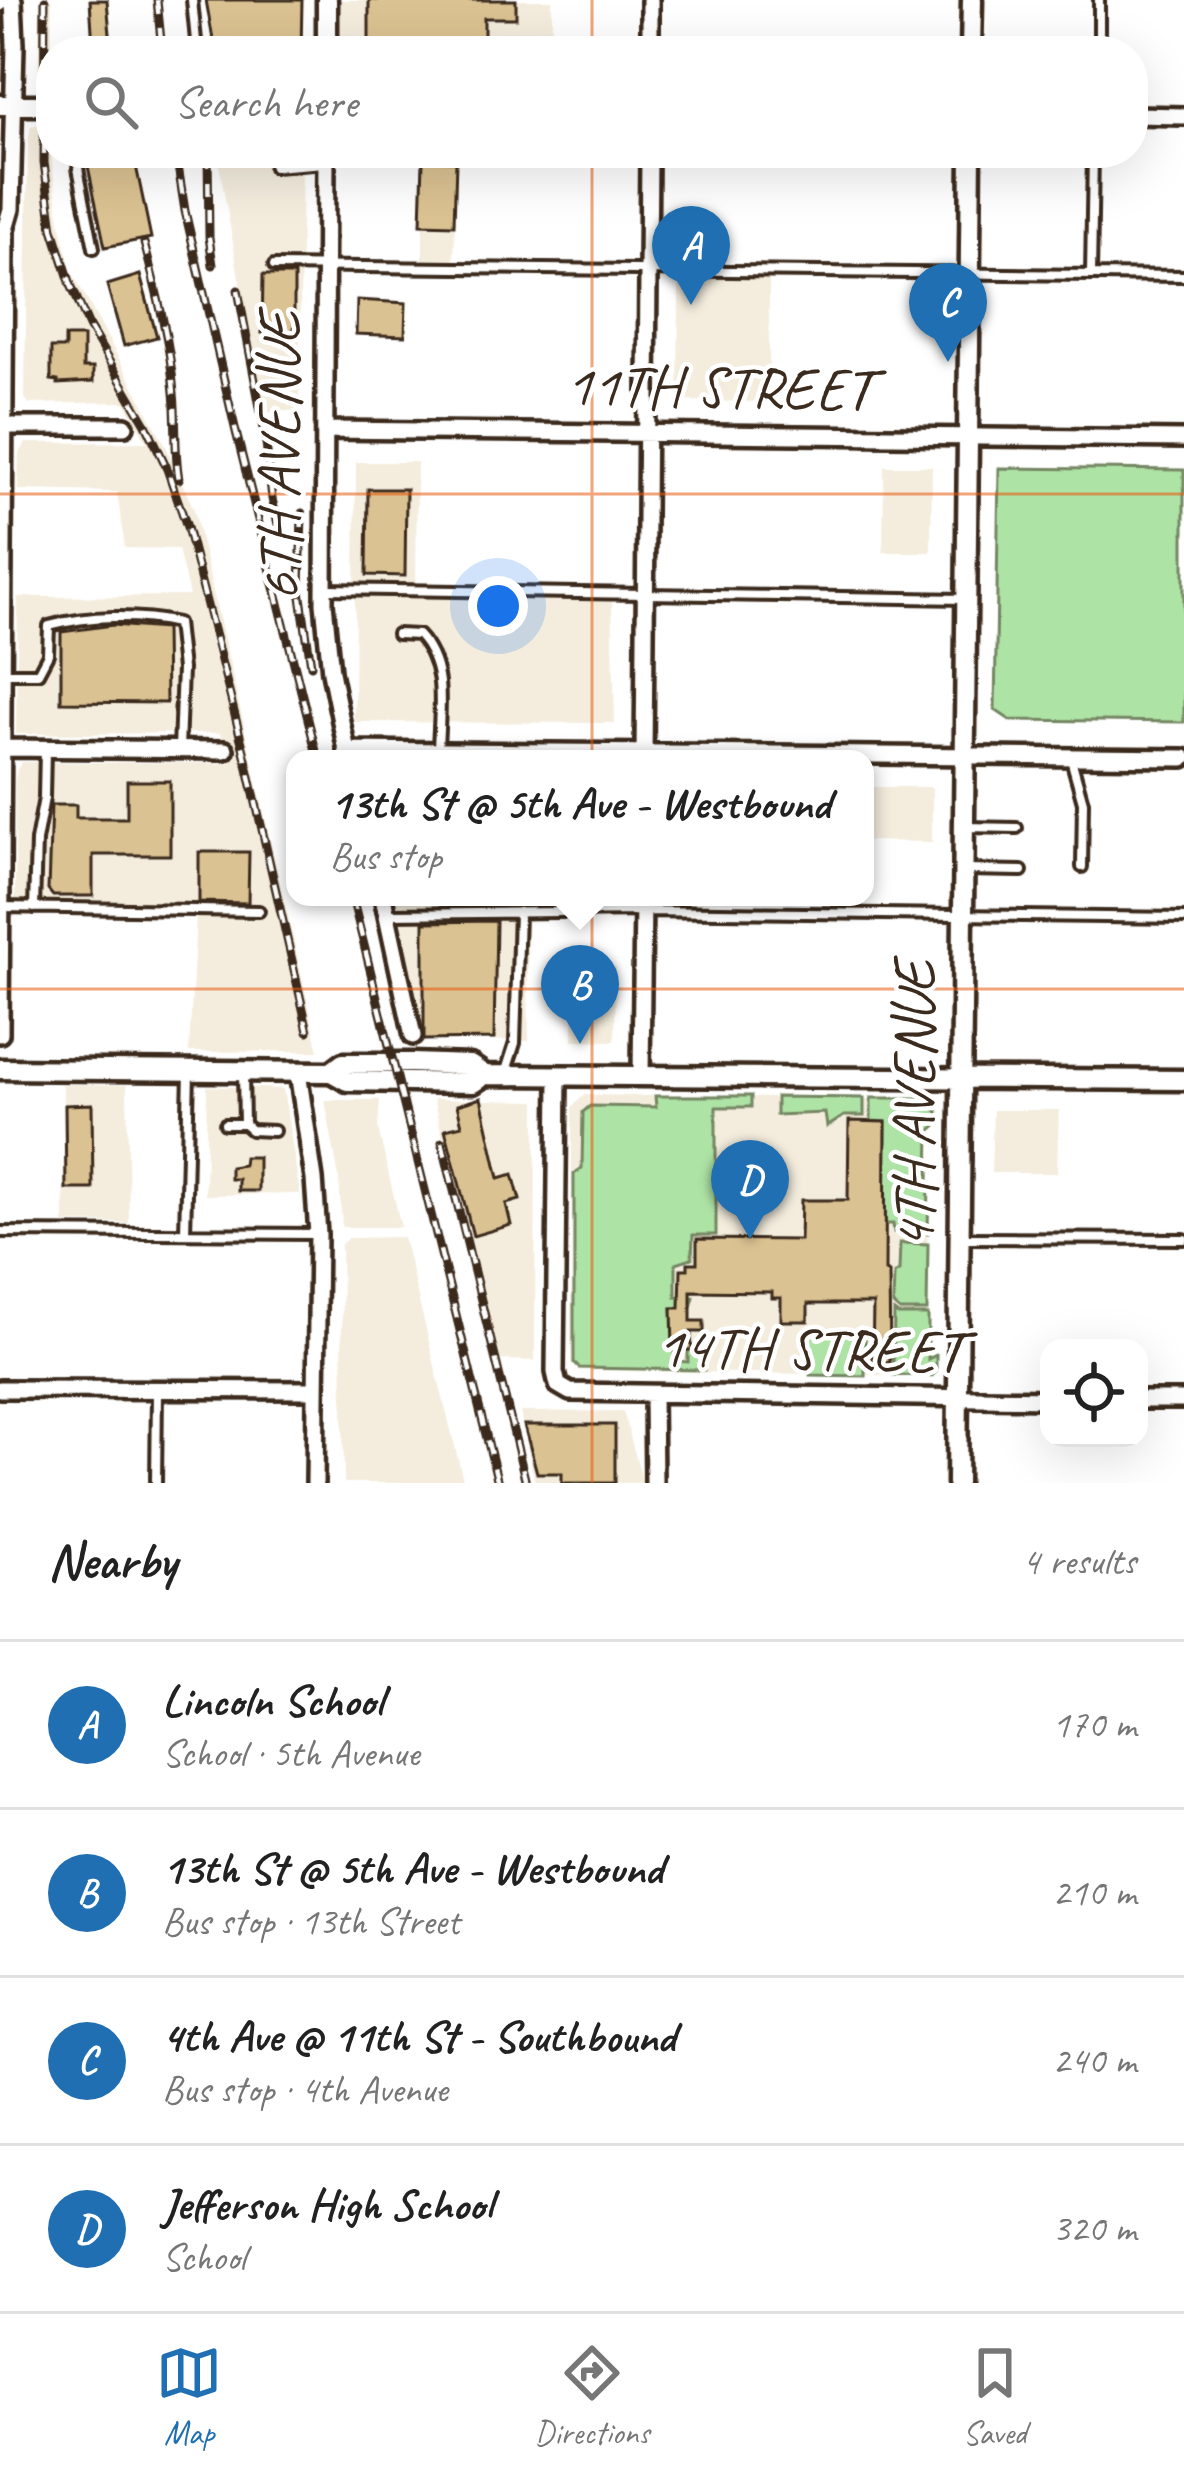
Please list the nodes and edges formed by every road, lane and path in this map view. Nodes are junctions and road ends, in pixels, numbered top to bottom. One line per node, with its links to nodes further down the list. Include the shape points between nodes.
1 (14, 0): 12 (street)
2 (192, 0): 7 (lane)
3 (327, 0): 8 (street)
4 (650, 0): 9 (street)
5 (972, 0): 10 (street)
6 (1099, 0): 11 (lane)
7 (196, 36)
8 (327, 36)
9 (650, 36)
10 (971, 36)
11 (1099, 36)
12 (6, 105): 20 (street, via 11,209)
13 (1148, 115): 14 (street)
14 (1184, 116)
15 (78, 168): 21 (lane)
16 (326, 168): 23 (street, 6TH AVENUE)
17 (649, 168): 24 (street)
18 (970, 168): 25 (street, 4TH AVENUE)
19 (1094, 168): 26 (lane)
20 (2, 225): 28 (street)
21 (94, 248)
22 (274, 266): 23 (lane)
23 (326, 268): 24 (lane); 30 (street, 6TH AVENUE)
24 (648, 272): 25 (lane); 31 (street)
25 (969, 273): 26 (lane); 32 (street, 4TH AVENUE)
26 (1091, 275): 27 (lane)
27 (1184, 276)
28 (2, 426): 29 (street); 34 (street)
29 (124, 426)
30 (325, 430): 31 (street, 11TH STREET); 35 (street, 6TH AVENUE)
31 (646, 432): 32 (street, 11TH STREET); 36 (street)
32 (968, 436): 33 (street, 11TH STREET); 37 (street, 4TH AVENUE)
33 (1184, 439)
34 (2, 588): 39 (street)
35 (324, 589): 36 (lane); 44 (street, 6TH AVENUE)
36 (645, 593): 37 (lane); 46 (street)
37 (966, 598): 48 (street, 4TH AVENUE)
38 (397, 634): 45 (lane, via 418,635 437,663)
39 (2, 673): 40 (street); 42 (lane, via 38,673 49,626 77,618 177,623)
40 (1, 748): 41 (street); 62 (street)
41 (45, 749): 42 (street); 63 (lane)
42 (179, 750): 43 (street)
43 (225, 750)
44 (346, 750)
45 (448, 750)
46 (644, 750)
47 (874, 757): 48 (street)
48 (964, 757): 49 (street); 51 (street, 4TH AVENUE)
49 (1071, 758): 50 (street); 53 (lane, via 1083,802)
50 (1184, 758)
51 (963, 827): 52 (lane); 54 (street, 4TH AVENUE)
52 (1018, 829)
53 (1082, 867)
54 (962, 870): 55 (lane); 67 (street, 4TH AVENUE)
55 (1022, 872)
56 (385, 906): 70 (street)
57 (397, 906): 65 (lane)
58 (469, 906): 65 (lane)
59 (612, 906): 66 (lane)
60 (643, 906): 77 (street)
61 (696, 906): 67 (lane)
62 (0, 907): 63 (lane); 69 (street)
63 (34, 908): 64 (lane)
64 (259, 911)
65 (471, 912): 66 (lane)
66 (519, 912): 75 (lane, via 515,1043)
67 (962, 916): 68 (lane); 78 (street, 4TH AVENUE)
68 (1184, 918)
69 (0, 1034)
70 (413, 1036)
71 (0, 1069): 72 (street)
72 (189, 1071): 73 (street); 84 (lane)
73 (243, 1071): 74 (street); 81 (lane)
74 (298, 1072): 75 (street, via 412,1064 470,1065); 85 (street)
75 (495, 1075): 76 (street)
76 (558, 1075): 77 (street); 91 (street, 14TH STREET, via 558,1385)
77 (641, 1076): 78 (street)
78 (960, 1078): 79 (street); 86 (street, 4TH AVENUE)
79 (1184, 1080)
80 (225, 1124): 81 (lane)
81 (244, 1124): 82 (lane)
82 (274, 1131)
83 (0, 1232): 84 (lane)
84 (185, 1233): 85 (lane)
85 (318, 1234): 90 (street)
86 (961, 1238): 87 (lane); 92 (street, 4TH AVENUE)
87 (1184, 1239)
88 (0, 1389): 89 (street)
89 (158, 1390): 90 (street); 96 (lane)
90 (316, 1390): 97 (street)
91 (653, 1394): 92 (street, 14TH STREET); 98 (street)
92 (958, 1398): 93 (street, 14TH STREET); 99 (street, 4TH AVENUE)
93 (1040, 1399)
94 (1148, 1400): 95 (street)
95 (1184, 1400)
96 (156, 1483)
97 (315, 1483)
98 (655, 1483)
99 (957, 1483)

